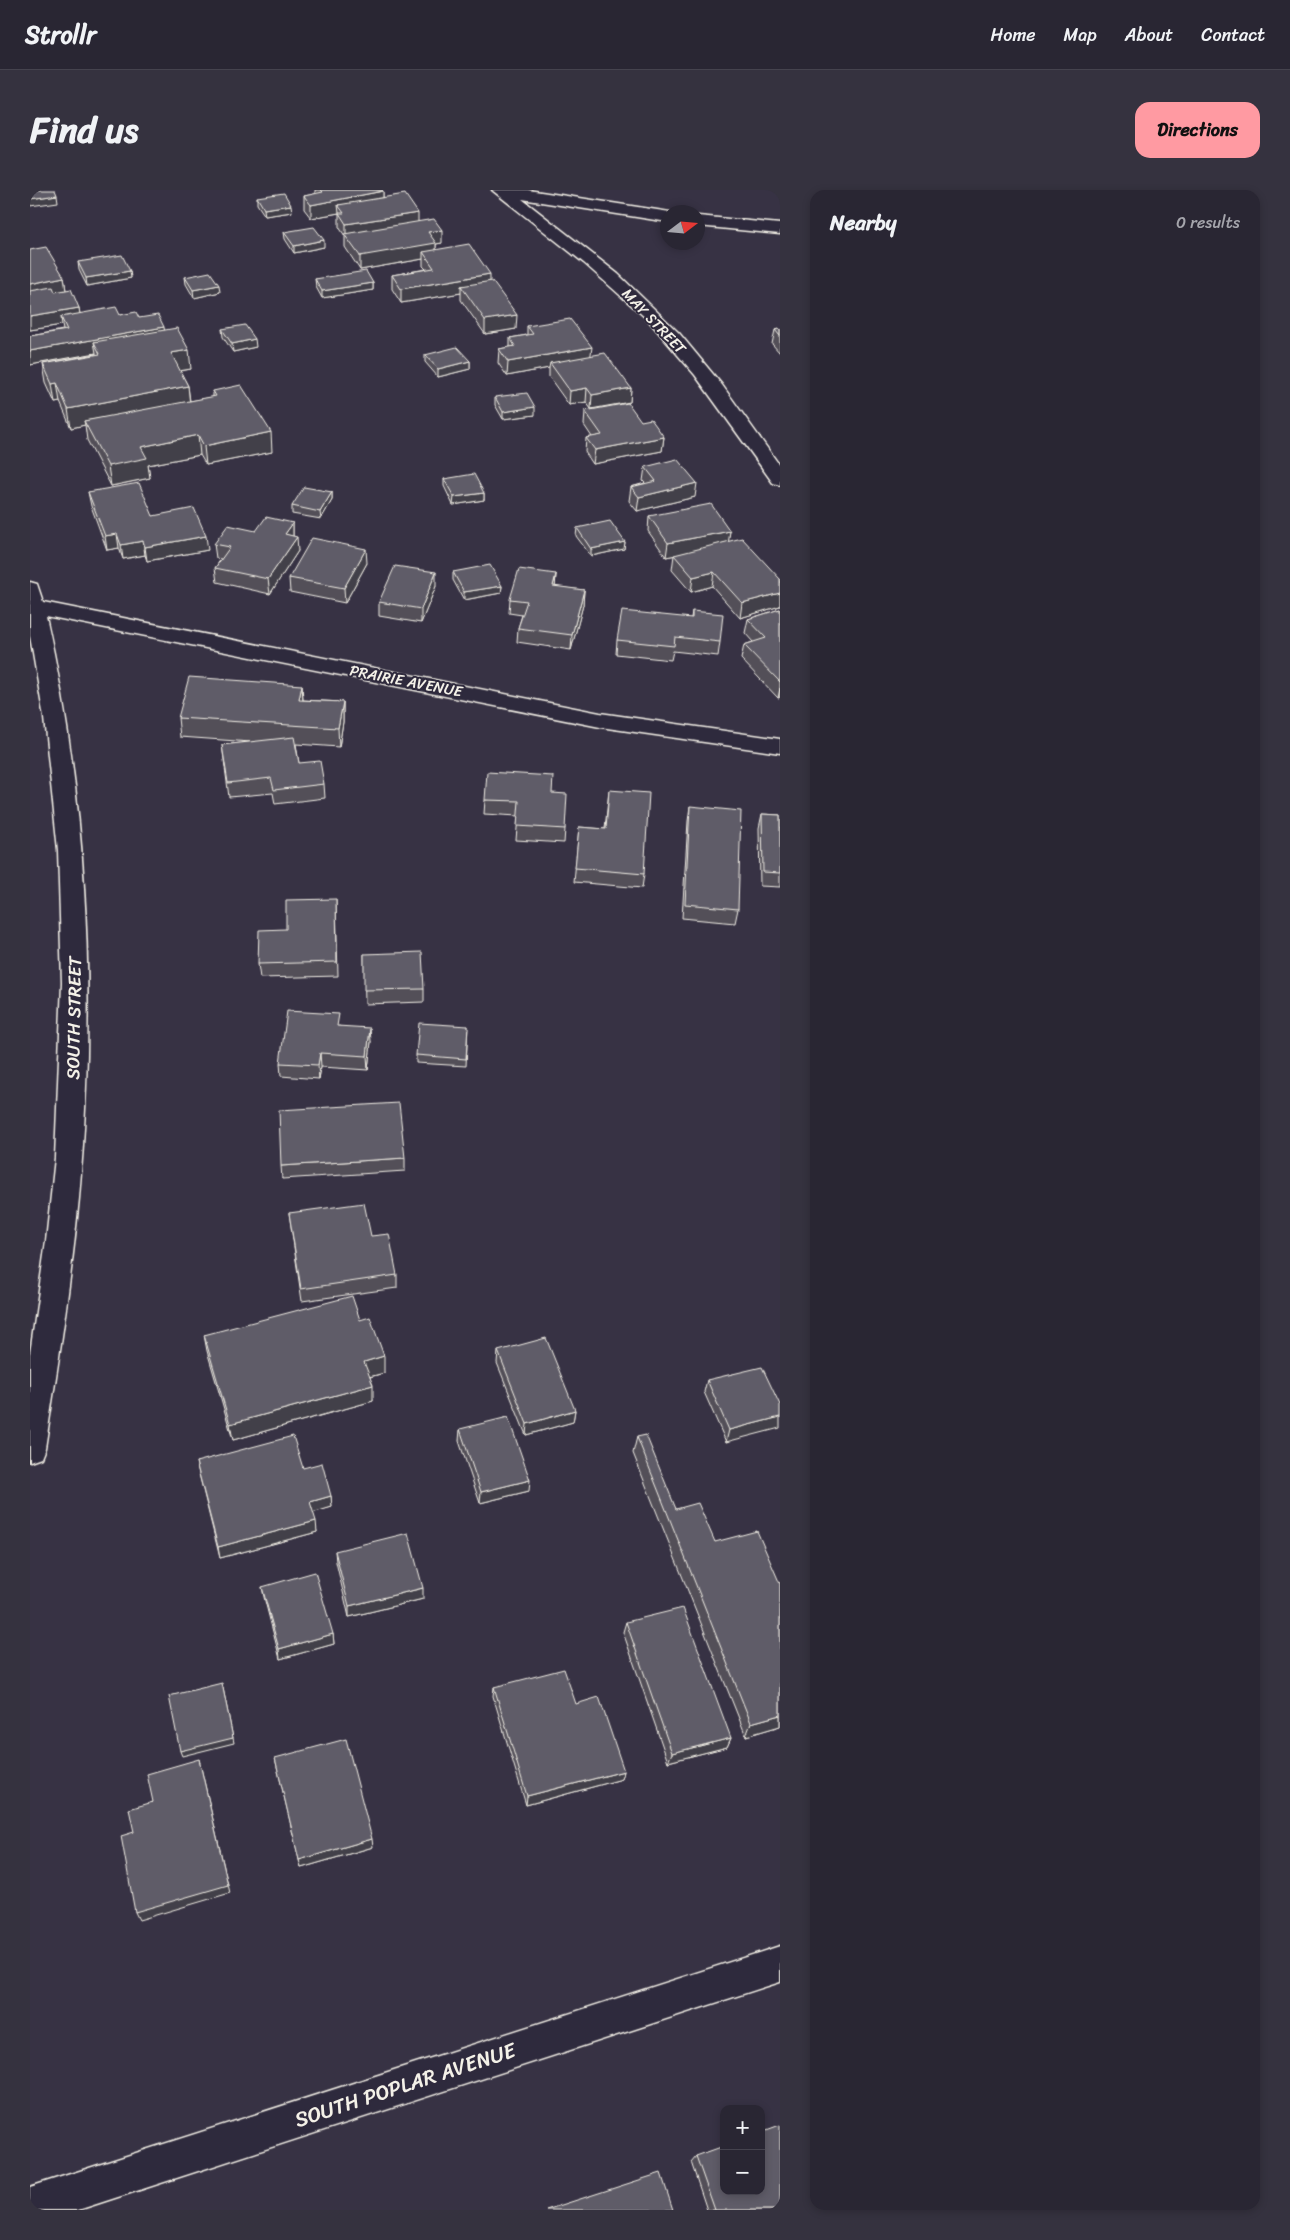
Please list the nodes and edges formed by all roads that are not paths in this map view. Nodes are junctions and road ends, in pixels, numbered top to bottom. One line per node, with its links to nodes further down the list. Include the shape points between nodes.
1 (500, 190): 2 (street); 5 (street, MAY STREET, via 600,268 647,310 721,394)
2 (660, 217)
3 (705, 222): 4 (street)
4 (780, 229)
5 (780, 479)
6 (32, 597): 7 (street, PRAIRIE AVENUE, via 600,720); 8 (street, SOUTH STREET, via 57,725 69,823 76,953 70,1127 53,1299)
7 (780, 746)
8 (30, 1448)
9 (780, 1964): 10 (street, SOUTH POPLAR AVENUE)
10 (30, 2206)

